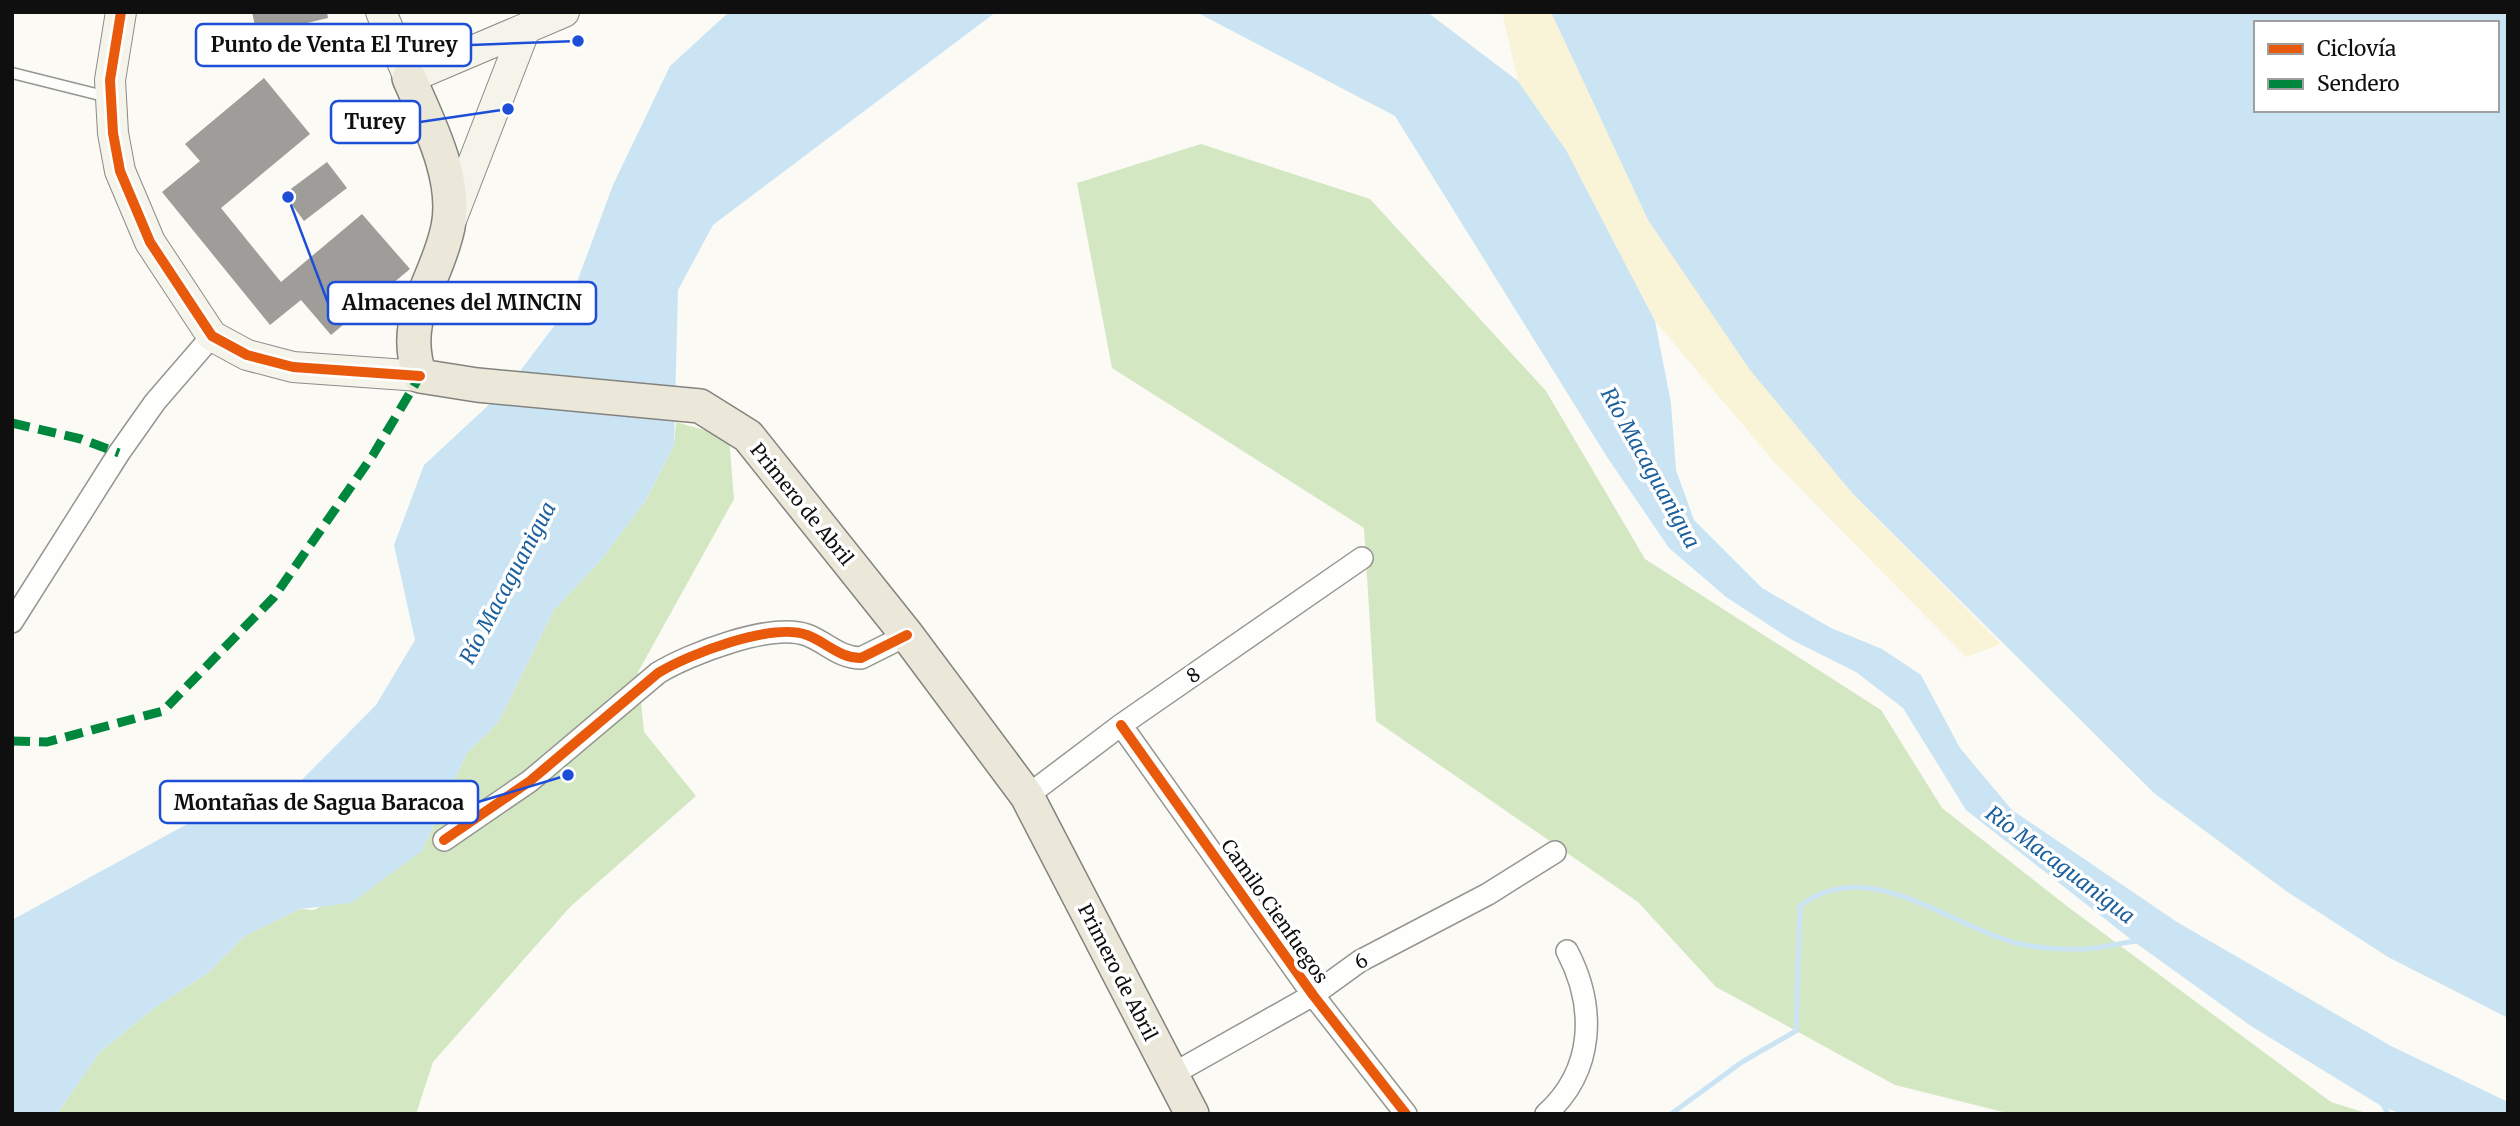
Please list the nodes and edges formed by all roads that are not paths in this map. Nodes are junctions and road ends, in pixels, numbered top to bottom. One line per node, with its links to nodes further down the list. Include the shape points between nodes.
1 (121, 12): 7 (street)
2 (381, 12): 6 (street)
3 (565, 12): 4 (street)
4 (525, 29): 6 (street); 8 (street)
5 (12, 73): 7 (lane)
6 (409, 78): 8 (main road, via 448,183)
7 (111, 97): 9 (street, via 120,171 150,242)
8 (448, 226): 10 (main road, via 414,320 412,354)
9 (212, 336): 10 (street, via 247,355 293,367); 12 (street, via 155,402 119,453)
10 (419, 376): 13 (main road, Primero de Abril, via 700,406 748,436)
11 (1362, 558): 14 (street, 8)
12 (12, 622)
13 (906, 635): 15 (main road, Primero de Abril); 16 (street, via 861,658 839,653 806,634 784,632 676,662 530,781)
14 (1121, 725): 15 (street, 8); 19 (street, Camilo Cienfuegos)
15 (1027, 796): 20 (main road, Primero de Abril)
16 (444, 840)
17 (1555, 852): 19 (street, 6, via 1488,894 1360,961)
18 (1567, 951): 23 (street, via 1579,974 1588,1025 1586,1052 1570,1086)
19 (1313, 995): 20 (street, 6); 22 (street, Camilo Cienfuegos)
20 (1171, 1075): 21 (main road, Primero de Abril)
21 (1192, 1114)
22 (1406, 1114)
23 (1546, 1114)

